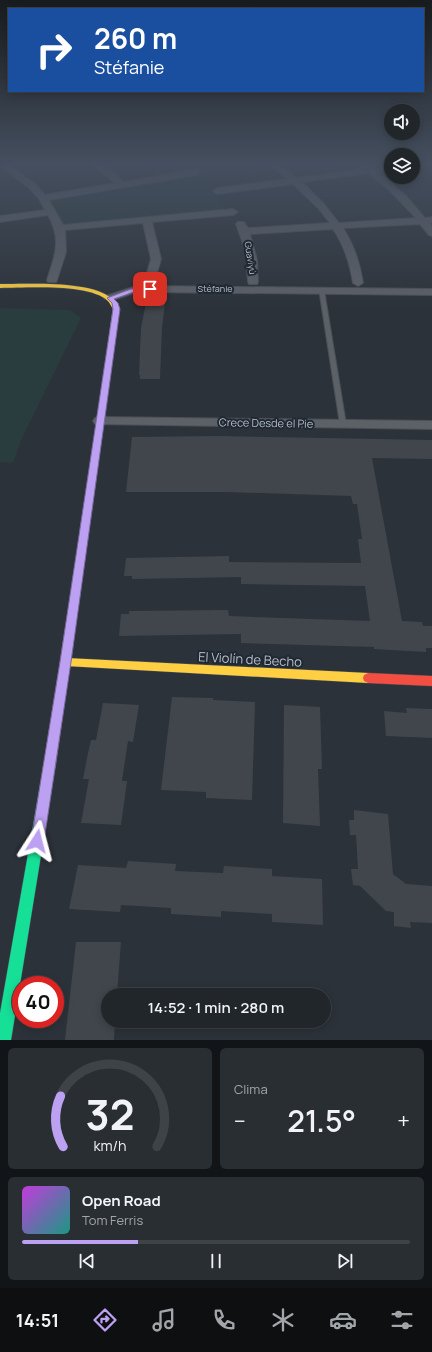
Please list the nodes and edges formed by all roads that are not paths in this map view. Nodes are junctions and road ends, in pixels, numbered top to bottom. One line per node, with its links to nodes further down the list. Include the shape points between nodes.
1 (51, 212): 5 (street); 9 (street)
2 (233, 212): 6 (street); 10 (street, Guaviyú)
3 (324, 212): 8 (street)
4 (418, 212): 7 (street)
5 (0, 219)
6 (147, 220): 9 (street); 13 (street, via 156,259)
7 (427, 220): 8 (street); 11 (street)
8 (336, 226): 10 (street); 15 (street, via 354,261)
9 (60, 228): 12 (street, via 61,252)
10 (245, 232): 14 (street, Guaviyú, via 254,273)
11 (432, 233)
12 (52, 280)
13 (150, 280)
14 (253, 282)
15 (358, 283)
16 (0, 286): 19 (street, via 72,288 99,292)
17 (321, 290): 18 (street, Stéfanie); 19 (street, Stéfanie, via 150,289 134,290); 21 (lane)
18 (432, 292)
19 (110, 298): 20 (street, via 116,309)
20 (100, 421): 21 (street, Crece Desde el Pie); 23 (street)
21 (343, 424): 22 (street, Crece Desde el Pie)
22 (432, 426)
23 (66, 662): 24 (street, El Violín de Becho); 25 (street)
24 (432, 681)
25 (3, 1040)

